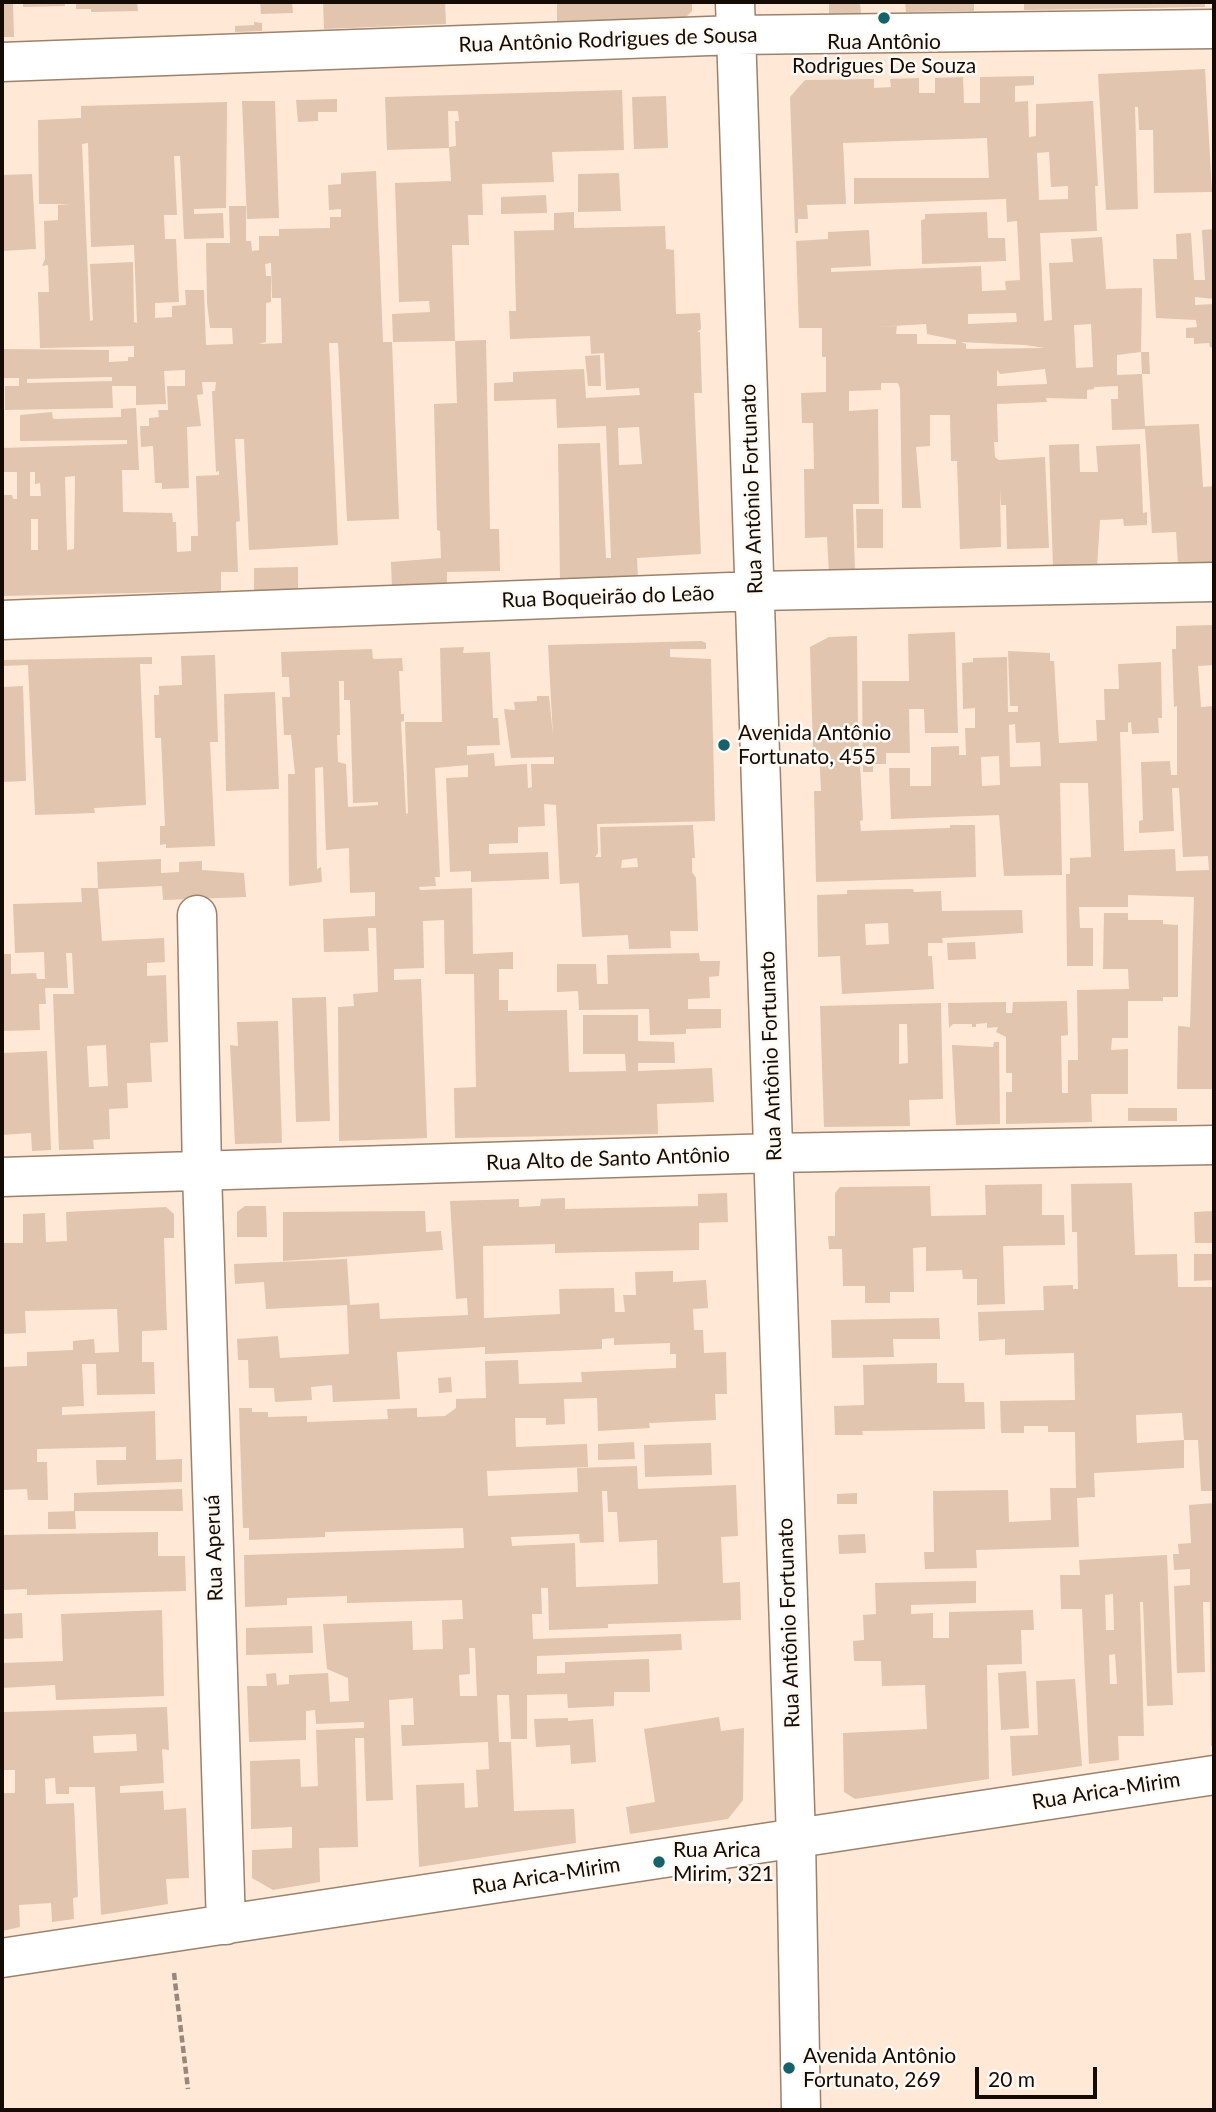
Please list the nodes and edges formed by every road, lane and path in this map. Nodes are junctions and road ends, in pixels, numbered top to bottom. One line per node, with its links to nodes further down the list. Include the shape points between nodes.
1 (736, 19): 2 (street, Rua Antônio Rodrigues de Sousa); 3 (street, Rua Antônio Rodrigues de Sousa); 5 (street, Rua Antônio Fortunato)
2 (1214, 29)
3 (2, 62)
4 (1214, 582): 5 (street, Rua Boqueirão do Leão)
5 (756, 591): 6 (street, Rua Boqueirão do Leão); 9 (street, Rua Antônio Fortunato)
6 (2, 620)
7 (197, 915): 10 (street, Rua Aperuá)
8 (1214, 1145): 9 (street, Rua Alto de Santo Antônio)
9 (774, 1153): 10 (street, Rua Alto de Santo Antônio); 13 (street, Rua Antônio Fortunato)
10 (202, 1172): 11 (street, Rua Alto de Santo Antônio); 14 (street, Rua Aperuá)
11 (2, 1177)
12 (1214, 1775): 13 (street, Rua Arica-Mirim)
13 (796, 1839): 14 (street, Rua Arica-Mirim); 18 (street, Rua Antônio Fortunato)
14 (226, 1925): 15 (street, Rua Arica-Mirim)
15 (169, 1934): 16 (street, Rua Arica-Mirim); 17 (path)
16 (2, 1958)
17 (188, 2089)
18 (801, 2110)

